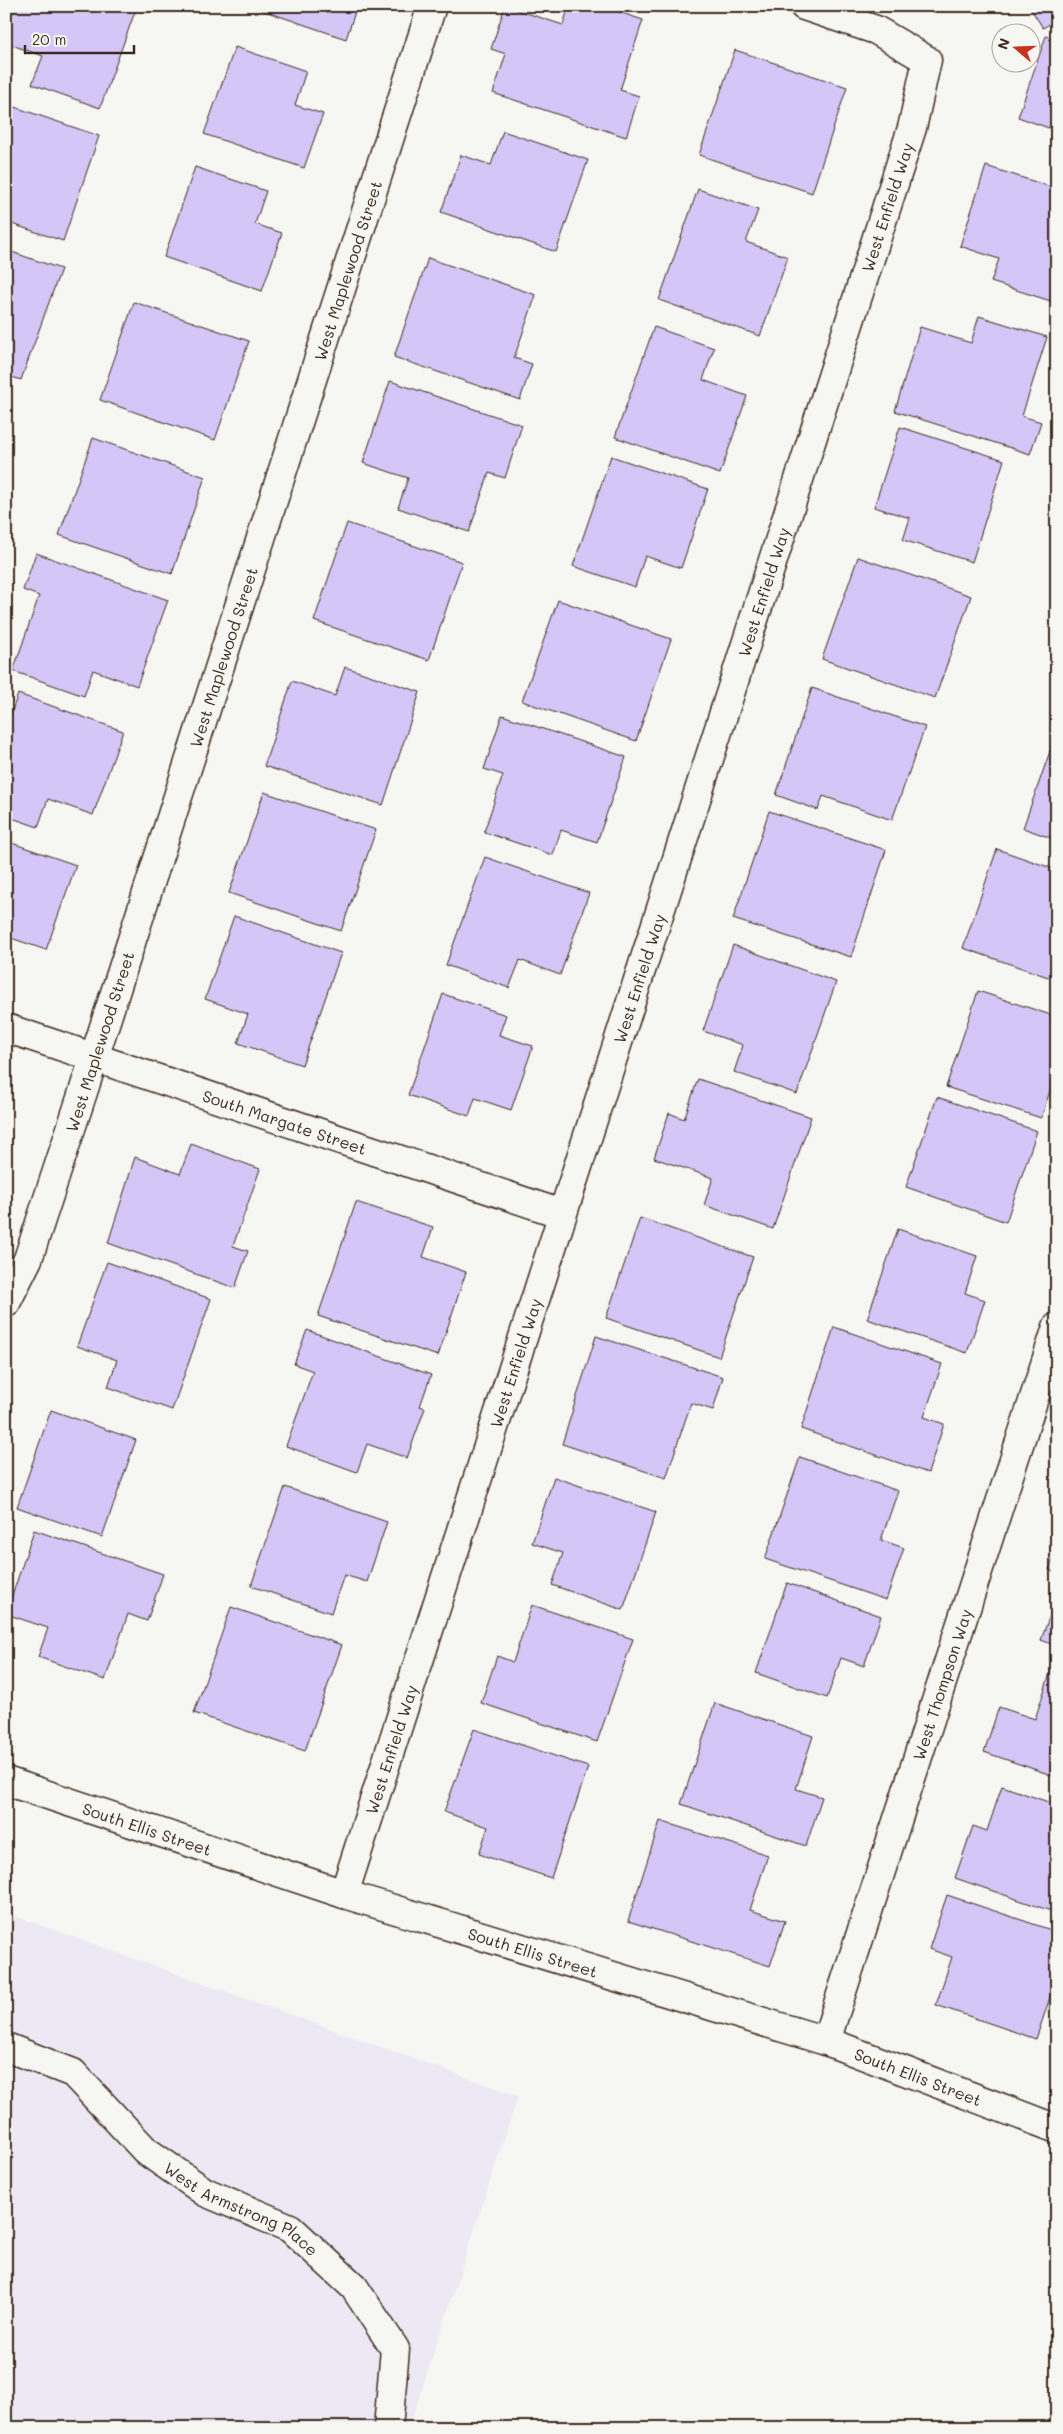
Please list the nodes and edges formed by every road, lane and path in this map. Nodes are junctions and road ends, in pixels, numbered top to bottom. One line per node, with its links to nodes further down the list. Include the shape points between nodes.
1 (432, 6): 4 (street, West Maplewood Street)
2 (804, 6): 5 (street, West Enfield Way, via 876,30 927,60 912,128)
3 (6, 1028): 4 (street, South Margate Street)
4 (94, 1059): 5 (street, South Margate Street); 6 (street, West Maplewood Street, via 28,1260)
5 (562, 1214): 9 (street, West Enfield Way)
6 (6, 1303)
7 (1057, 1327): 10 (street, West Thompson Way)
8 (6, 1781): 9 (street, South Ellis Street)
9 (344, 1894): 10 (street, South Ellis Street)
10 (826, 2041): 12 (street, South Ellis Street)
11 (6, 2047): 13 (street, West Armstrong Place, via 73,2073 146,2152 206,2192 290,2228 354,2287 395,2349)
12 (1057, 2129)
13 (388, 2428)

